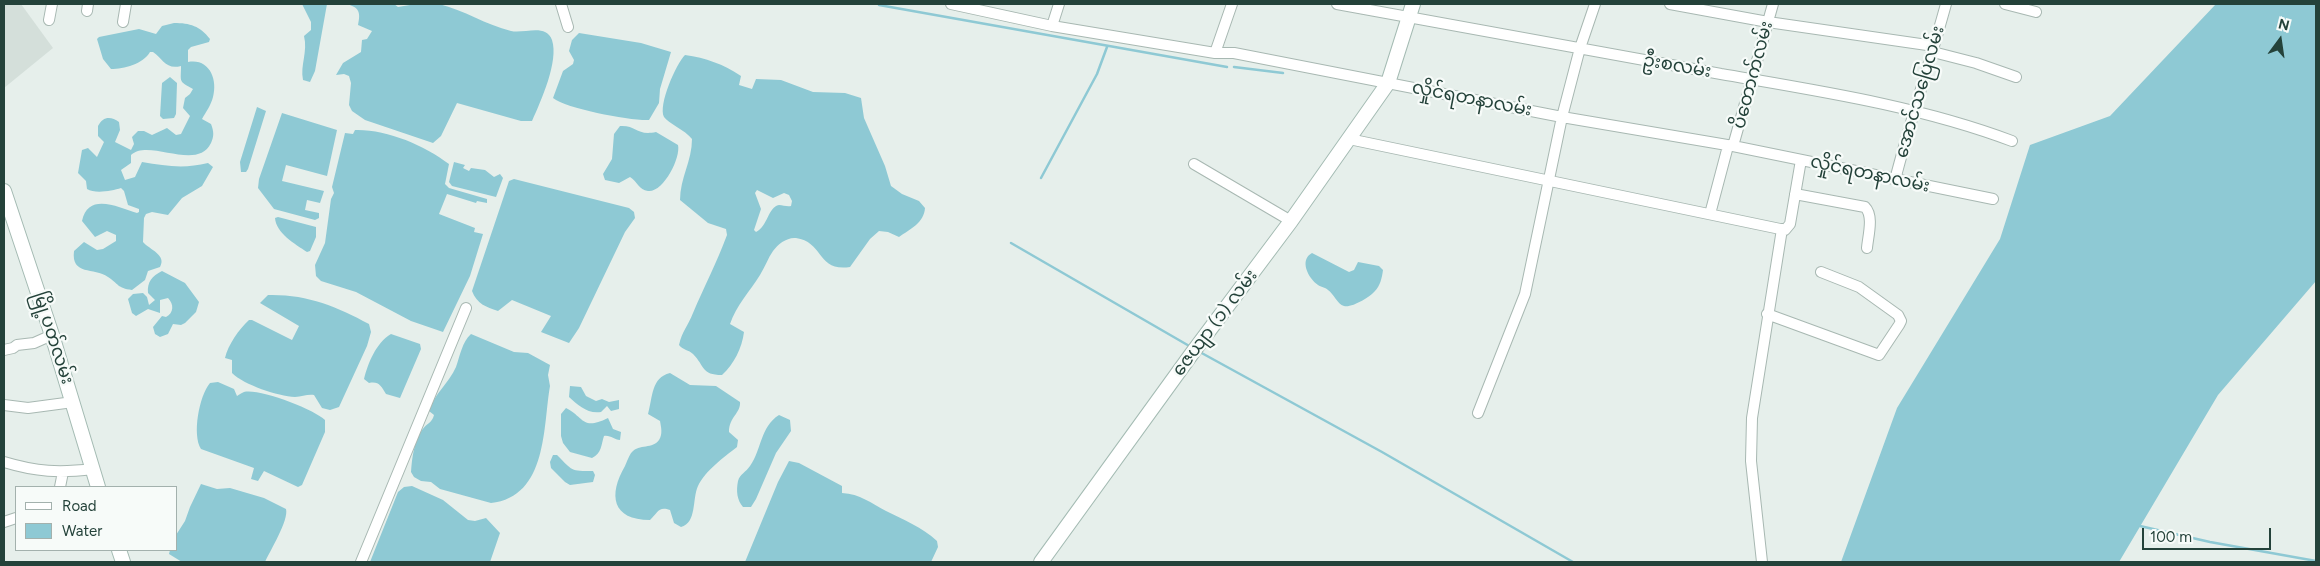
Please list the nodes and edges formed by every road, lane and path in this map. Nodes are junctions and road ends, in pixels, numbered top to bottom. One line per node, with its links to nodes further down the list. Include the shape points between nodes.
1 (52, 4): 15 (street)
2 (126, 4): 16 (street)
3 (561, 4): 19 (street)
4 (951, 4): 18 (street, လှိုင်ရတနာလမ်း)
5 (1059, 4): 18 (street)
6 (1232, 4): 22 (street)
7 (1337, 4): 13 (street, ဦးစလမ်း)
8 (1595, 4): 20 (street)
9 (1670, 4): 17 (street)
10 (1773, 4): 17 (street, ပိတောက်လမ်း)
11 (1946, 4): 21 (street, အောင်သပြေလမ်း)
12 (2005, 4): 14 (street)
13 (1411, 10): 20 (street, ဦးစလမ်း); 25 (street, ဇေယျာ (၁) လမ်း)
14 (2036, 12)
15 (49, 20)
16 (123, 22)
17 (1768, 22): 21 (street); 24 (street, ပိတောက်လမ်း)
18 (1052, 26): 22 (street, လှိုင်ရတနာလမ်း)
19 (568, 27)
20 (1580, 48): 24 (street, ဦးစလမ်း); 27 (street)
21 (1934, 49): 23 (street); 26 (street, အောင်သပြေလမ်း)
22 (1216, 53): 25 (street, လှိုင်ရတနာလမ်း, via 1234,53)
23 (2016, 77)
24 (1752, 79): 26 (street, ဦးစလမ်း); 30 (street, ပိတောက်လမ်း)
25 (1388, 83): 27 (street, လှိုင်ရတနာလမ်း); 28 (street, ဇေယျာ (၁) လမ်း)
26 (1913, 111): 29 (street, ဦးစလမ်း, via 1968,124); 33 (street, အောင်သပြေလမ်း)
27 (1562, 117): 30 (street, လှိုင်ရတနာလမ်း); 34 (street)
28 (1349, 139): 34 (street); 39 (street, ဇေယျာ (၁) လမ်း)
29 (2012, 141)
30 (1731, 146): 31 (street, လှိုင်ရတနာလမ်း); 38 (street, ပိတောက်လမ်း)
31 (1801, 160): 33 (street, လှိုင်ရတနာလမ်း); 36 (street)
32 (1194, 164): 39 (street)
33 (1895, 180): 37 (street, လှိုင်ရတနာလမ်း)
34 (1548, 181): 38 (street); 49 (street, via 1525,294)
35 (4, 191): 45 (street, မြို့ပတ်လမ်း)
36 (1795, 194): 40 (street, via 1790,224); 41 (street, via 1865,207 1870,218)
37 (1994, 199)
38 (1710, 214): 40 (street)
39 (1291, 221): 56 (street, ဇေယျာ (၁) လမ်း)
40 (1782, 229): 44 (street)
41 (1866, 248)
42 (1821, 272): 44 (street, via 1859,287 1898,315 1899,326 1879,355)
43 (466, 308): 55 (street)
44 (1767, 314): 57 (street, via 1752,418 1751,461)
45 (52, 335): 46 (street); 47 (street, မြို့ပတ်လမ်း)
46 (4, 350)
47 (74, 402): 48 (street, via 28,408); 51 (street, မြို့ပတ်လမ်း)
48 (4, 404)
49 (1478, 414)
50 (4, 462): 52 (street, via 23,468)
51 (93, 468): 52 (street); 54 (street, မြို့ပတ်လမ်း)
52 (63, 472): 53 (street)
53 (60, 486)
54 (98, 486)
55 (361, 562)
56 (1041, 562)
57 (1762, 562)

